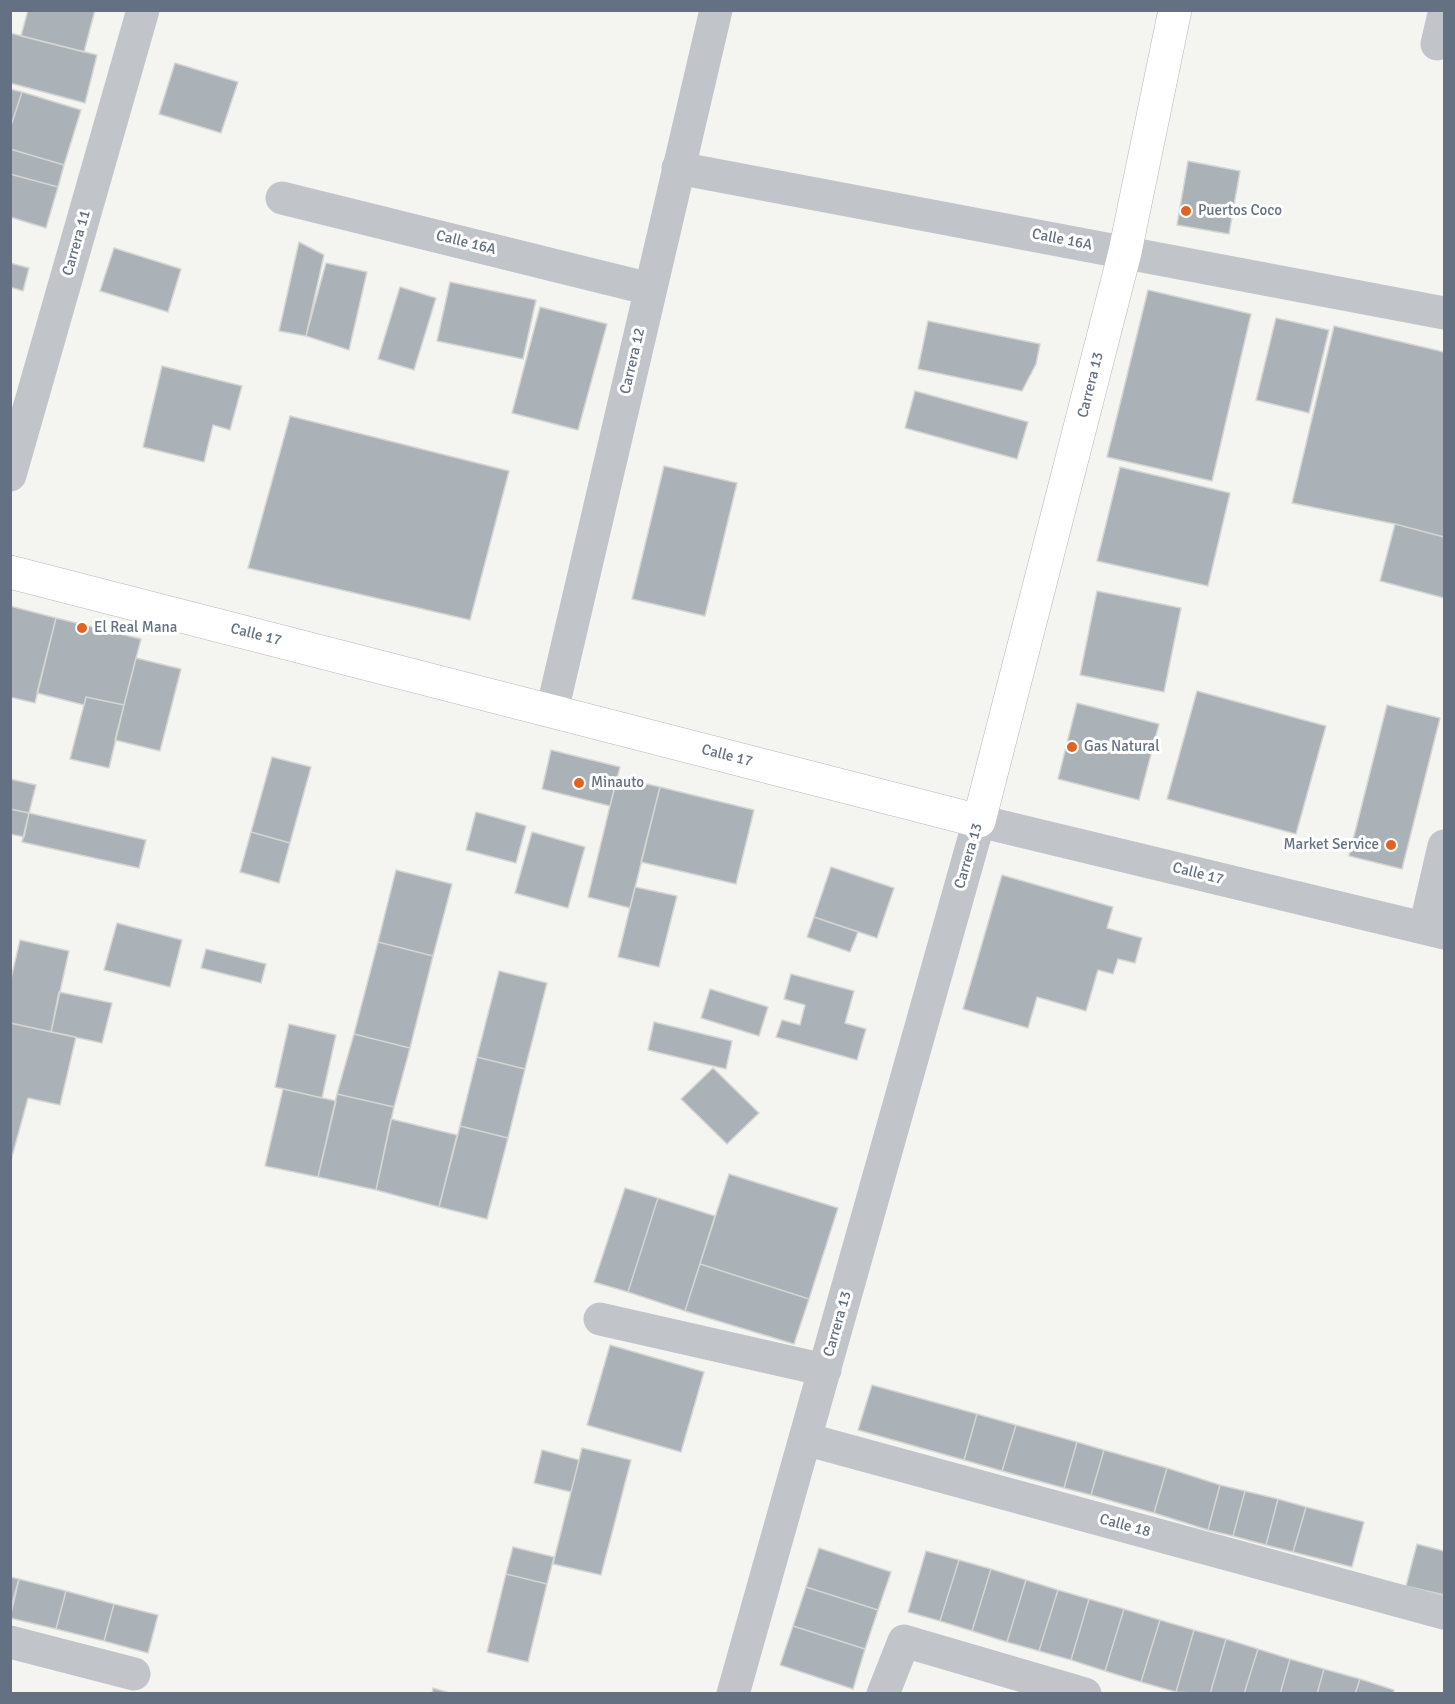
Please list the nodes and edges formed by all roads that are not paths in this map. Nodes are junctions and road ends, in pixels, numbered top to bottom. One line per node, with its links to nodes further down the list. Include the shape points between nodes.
1 (143, 10): 9 (street, Carrera 11)
2 (716, 10): 4 (street, Carrera 12)
3 (1175, 10): 6 (main road, Carrera 13)
4 (678, 168): 6 (street, Calle 16A); 7 (street, Carrera 12)
5 (282, 198): 7 (street, Calle 16A)
6 (1125, 252): 8 (street, Calle 16A); 12 (main road, Carrera 13)
7 (650, 289): 11 (street, Carrera 12)
8 (1444, 313)
9 (10, 475)
10 (10, 572): 11 (main road, Calle 17)
11 (552, 711): 12 (main road, Calle 17)
12 (979, 821): 14 (street, Calle 17); 16 (street, Carrera 13)
13 (1444, 846): 14 (street)
14 (1435, 931)
15 (600, 1319): 16 (street)
16 (825, 1370): 17 (street, Carrera 13)
17 (805, 1439): 18 (street, Calle 18); 21 (street, Carrera 13)
18 (1444, 1613)
19 (10, 1642): 20 (street)
20 (134, 1674)
21 (735, 1693)
22 (883, 1694): 23 (street, via 904,1641)
23 (1084, 1694)

